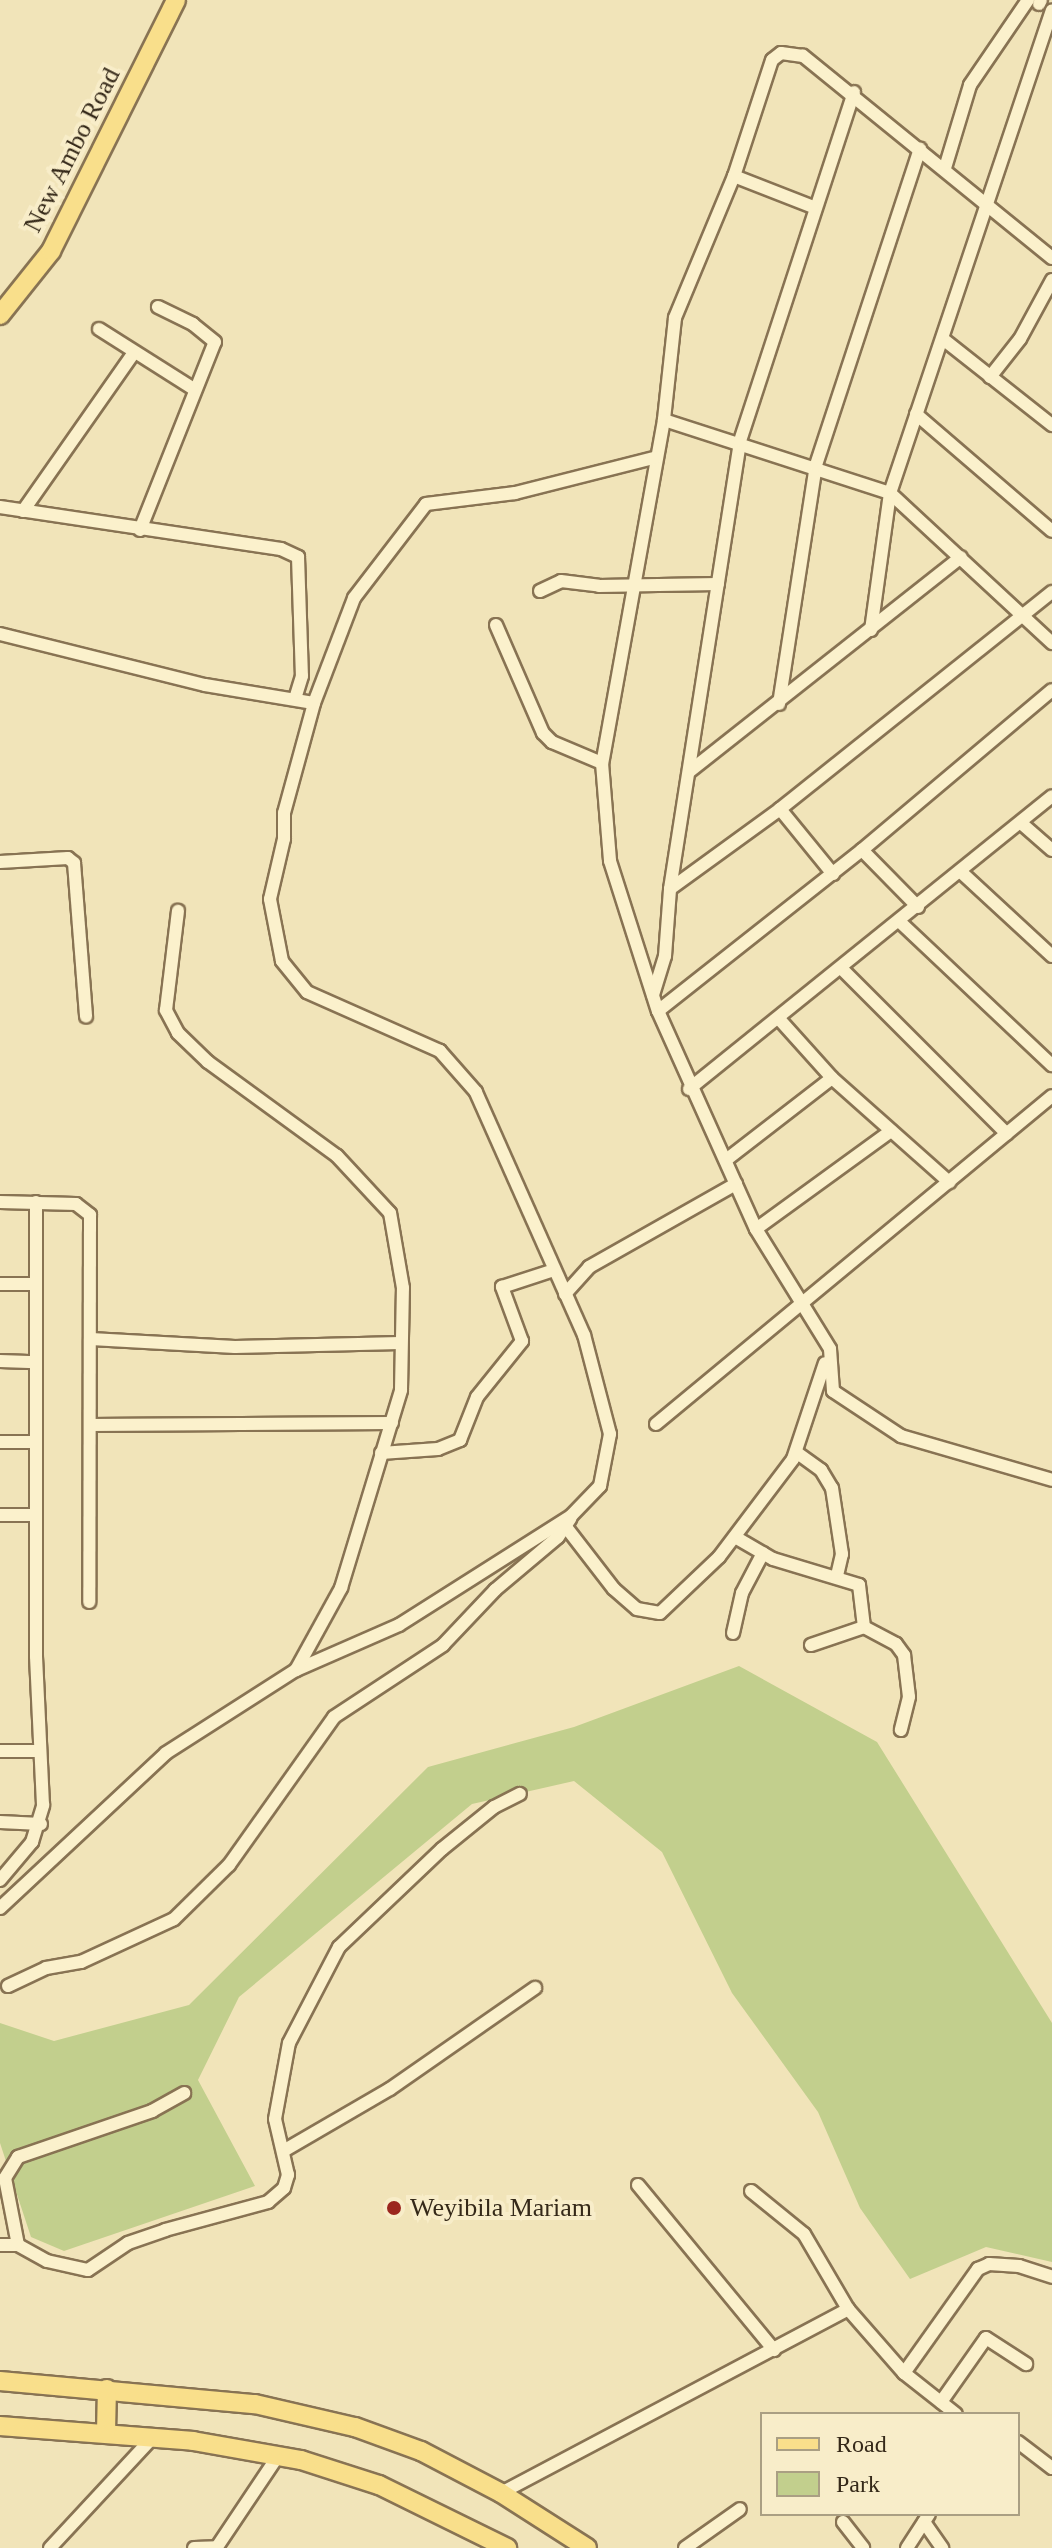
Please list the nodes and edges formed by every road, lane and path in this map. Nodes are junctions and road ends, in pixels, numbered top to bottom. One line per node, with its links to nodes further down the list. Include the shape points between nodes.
1 (176, 0): 12 (main road, New Ambo Road, via 51,251)
2 (1041, 4): 5 (street, via 970,85); 8 (street)
3 (854, 92): 4 (street); 6 (street, via 803,56 781,53 772,60); 7 (street)
4 (920, 149): 5 (street); 23 (street)
5 (945, 168): 8 (street)
6 (734, 176): 7 (street); 19 (street, via 677,309)
7 (813, 207): 21 (street)
8 (985, 207): 9 (street); 14 (street)
9 (1052, 258)
10 (1052, 280): 16 (street, via 1020,339)
11 (158, 307): 17 (street, via 214,339)
12 (0, 315)
13 (99, 329): 15 (street)
14 (943, 339): 16 (street); 18 (street)
15 (133, 354): 17 (street); 26 (street)
16 (990, 377): 20 (street)
17 (194, 389): 27 (street)
18 (916, 414): 24 (street); 28 (street)
19 (664, 420): 21 (street); 22 (street)
20 (1052, 425)
21 (740, 441): 23 (street); 30 (street)
22 (657, 457): 31 (street); 41 (street, via 515,493 426,504 354,598)
23 (816, 465): 24 (street); 42 (street)
24 (890, 493): 29 (street); 36 (street)
25 (0, 507): 26 (street)
26 (23, 511): 27 (street)
27 (140, 530): 40 (street, via 281,549 298,557 302,676)
28 (1052, 531)
29 (961, 557): 34 (street); 36 (street)
30 (718, 584): 31 (street); 44 (street)
31 (632, 586): 32 (street, via 561,581); 43 (street)
32 (540, 591)
33 (1052, 592): 34 (street)
34 (1023, 615): 38 (street); 46 (street)
35 (496, 625): 43 (street, via 543,733)
36 (871, 630): 42 (street)
37 (0, 634): 40 (street, via 205,685)
38 (1052, 643)
39 (1052, 690): 48 (street)
40 (296, 696): 41 (street)
41 (314, 703): 75 (street, via 284,813 284,839 270,899 282,961 307,992 427,1045 461,1069 495,1132)
42 (779, 704): 44 (street)
43 (602, 763): 59 (street, via 610,861)
44 (690, 771): 53 (street)
45 (1052, 796): 47 (street)
46 (780, 809): 52 (street); 53 (street)
47 (1021, 823): 49 (street); 51 (street)
48 (862, 850): 52 (street); 54 (street)
49 (1052, 850)
50 (0, 862): 61 (street, via 68,858 74,863)
51 (961, 872): 54 (street); 57 (street)
52 (833, 874): 60 (street)
53 (670, 889): 59 (street, via 663,966)
54 (918, 907): 56 (street)
55 (178, 911): 81 (street, via 166,1010 178,1033 208,1062 318,1140 390,1213 403,1288)
56 (900, 922): 58 (street); 63 (street)
57 (1052, 956)
58 (842, 969): 62 (street); 68 (street)
59 (653, 995): 60 (street)
60 (658, 1011): 65 (street)
61 (86, 1017)
62 (780, 1020): 64 (street); 65 (street)
63 (1052, 1065)
64 (832, 1078): 67 (street); 69 (street)
65 (689, 1089): 69 (street)
66 (1052, 1096): 68 (street)
67 (891, 1131): 70 (street); 74 (street)
68 (1007, 1134): 70 (street)
69 (726, 1160): 71 (street)
70 (949, 1182): 79 (street)
71 (736, 1184): 74 (street); 78 (street, via 589,1267)
72 (0, 1202): 73 (street)
73 (36, 1202): 77 (street); 80 (street, via 76,1204 90,1215)
74 (756, 1229): 79 (street)
75 (551, 1271): 78 (street); 91 (street, via 502,1287 522,1341 480,1391 457,1442 438,1449)
76 (0, 1284): 77 (street)
77 (36, 1284): 84 (street)
78 (565, 1294): 95 (street, via 584,1335 610,1434 600,1486)
79 (800, 1306): 82 (street); 86 (street)
80 (91, 1339): 81 (street, via 235,1347); 87 (street)
81 (400, 1343): 85 (street, via 405,1363)
82 (830, 1349): 90 (street); 92 (street, via 829,1381 837,1397 901,1436)
83 (0, 1361): 84 (street)
84 (36, 1362): 89 (street)
85 (392, 1423): 87 (street); 91 (street)
86 (656, 1424)
87 (90, 1425): 99 (street)
88 (0, 1442): 89 (street)
89 (36, 1442): 94 (street)
90 (796, 1452): 96 (street); 98 (street, via 821,1470 832,1488 842,1554)
91 (381, 1453): 103 (street, via 341,1588)
92 (1052, 1480)
93 (0, 1515): 94 (street)
94 (36, 1515): 106 (street)
95 (569, 1522): 96 (street, via 614,1589 650,1615 672,1604); 103 (street, via 399,1625); 112 (street, via 443,1645 334,1717 229,1865 174,1919 81,1962 46,1968)
96 (735, 1537): 97 (street)
97 (763, 1553): 98 (street); 101 (street, via 742,1593)
98 (837, 1575): 100 (street, via 863,1591)
99 (89, 1602)
100 (864, 1627): 102 (street); 104 (street, via 896,1644 904,1655 909,1697)
101 (733, 1633)
102 (811, 1645)
103 (296, 1670): 111 (street, via 166,1753)
104 (901, 1730)
105 (0, 1751): 106 (street)
106 (40, 1751): 109 (street)
107 (520, 1794): 115 (street, via 494,1807 442,1849 339,1947 289,2043 275,2119)
108 (0, 1822): 109 (street)
109 (41, 1824): 110 (street)
110 (0, 1880)
111 (0, 1908)
112 (8, 1986)
113 (535, 1988): 115 (street, via 390,2089)
114 (184, 2093): 119 (street, via 152,2111 18,2157 5,2178)
115 (285, 2150): 119 (street, via 284,2188 268,2202 128,2243 88,2270 47,2261)
116 (638, 2185): 122 (street)
117 (751, 2191): 121 (street, via 804,2234)
118 (0, 2245): 119 (street)
119 (18, 2245)
120 (1052, 2277): 124 (street, via 1019,2266 978,2269)
121 (848, 2309): 122 (street); 124 (street)
122 (774, 2350): 135 (street)
123 (1026, 2364): 127 (street, via 986,2338)
124 (904, 2373): 127 (street)
125 (0, 2381): 126 (main road)
126 (107, 2389): 130 (main road); 135 (main road, via 255,2404 355,2427 421,2451)
127 (941, 2402): 128 (street)
128 (954, 2412)
129 (0, 2426): 130 (main road)
130 (106, 2432): 131 (main road)
131 (153, 2437): 133 (main road); 140 (street)
132 (1020, 2444): 134 (street)
133 (278, 2456): 139 (street); 142 (main road, via 379,2485)
134 (1052, 2468)
135 (501, 2493): 143 (main road)
136 (740, 2509): 144 (street)
137 (926, 2518): 146 (street); 147 (street)
138 (843, 2522): 145 (street)
139 (217, 2547): 141 (street)
140 (50, 2548)
141 (194, 2548)
142 (507, 2548)
143 (587, 2548)
144 (685, 2548)
145 (863, 2548)
146 (907, 2548)
147 (942, 2548)

